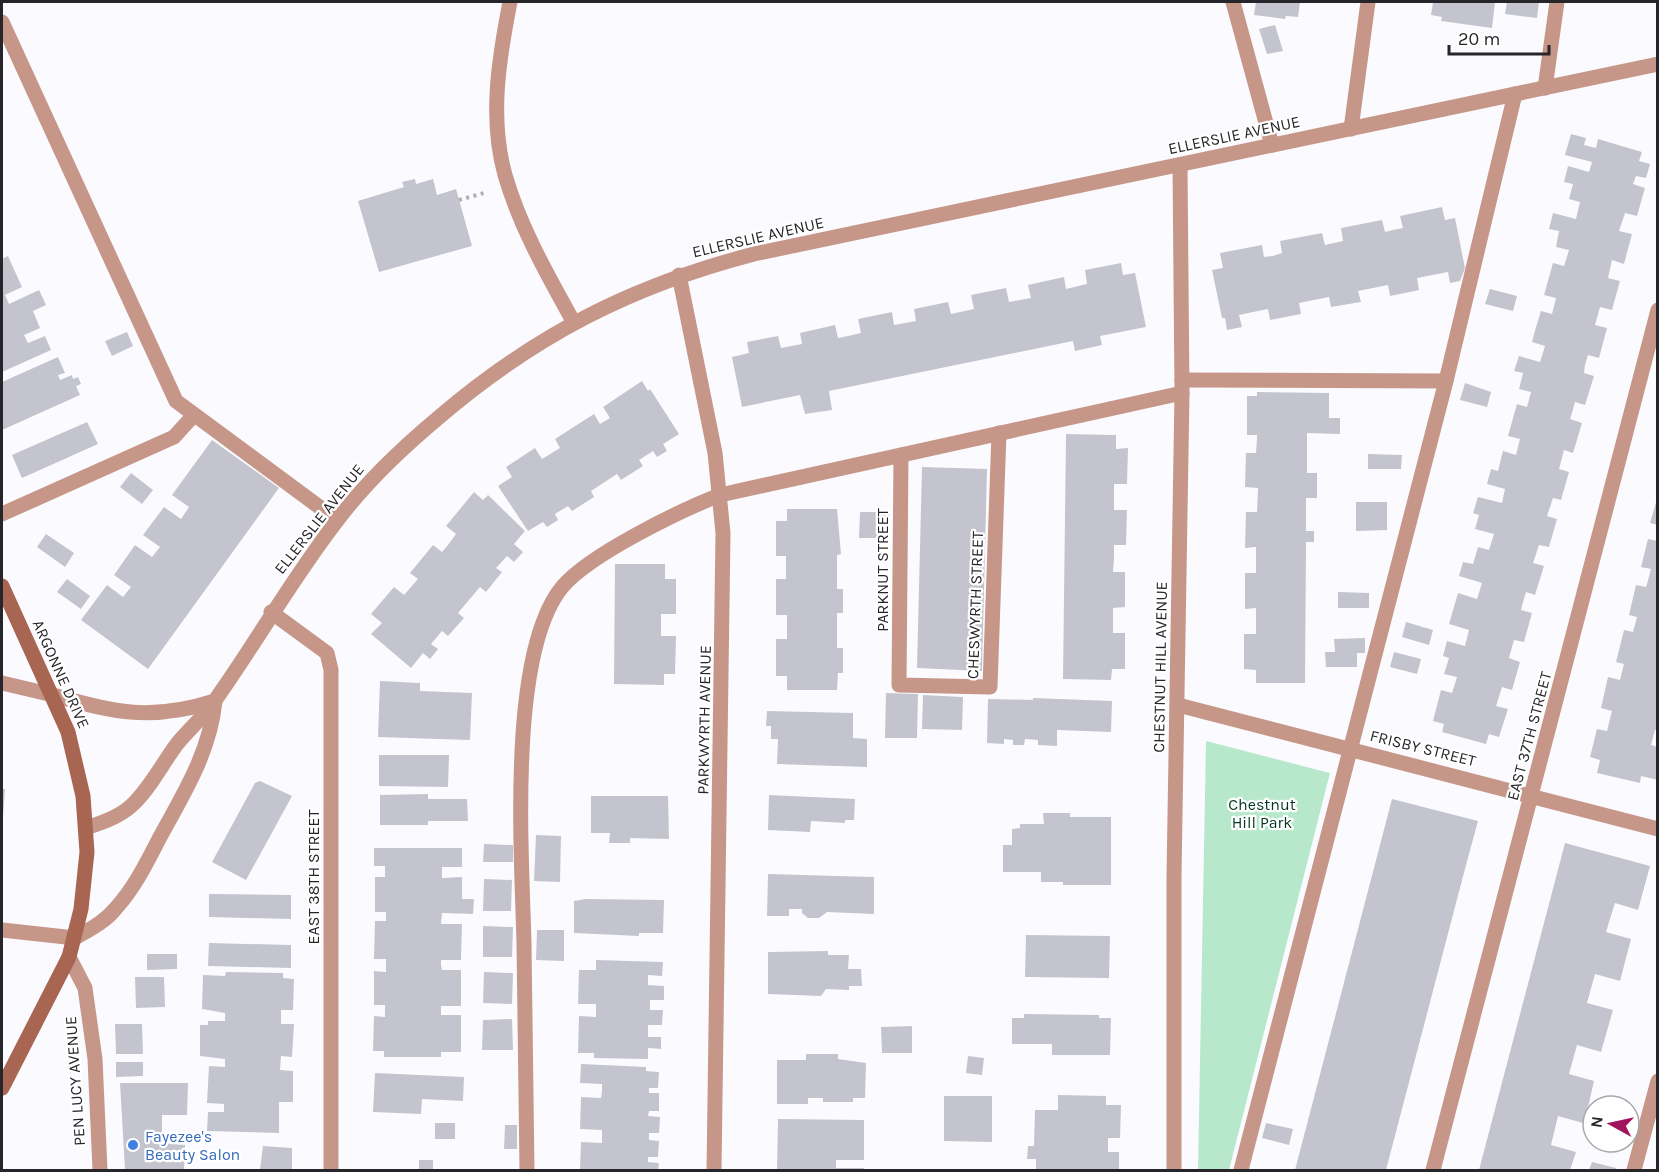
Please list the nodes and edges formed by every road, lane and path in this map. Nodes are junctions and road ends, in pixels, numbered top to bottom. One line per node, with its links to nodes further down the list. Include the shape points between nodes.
1 (510, 2): 16 (street, via 498,70 497,105 505,175 527,235)
2 (1233, 2): 10 (street)
3 (1368, 2): 9 (street)
4 (1557, 2): 7 (street)
5 (2, 22): 19 (street, via 176,401)
6 (1658, 64): 7 (street, ELLERSLIE AVENUE)
7 (1545, 88): 8 (street, ELLERSLIE AVENUE)
8 (1515, 94): 9 (street, ELLERSLIE AVENUE); 17 (street)
9 (1351, 129): 10 (street, ELLERSLIE AVENUE)
10 (1272, 145): 11 (street, ELLERSLIE AVENUE)
11 (1180, 165): 14 (street, ELLERSLIE AVENUE, via 754,254); 18 (street, CHESTNUT HILL AVENUE)
12 (486, 192): 13 (path)
13 (459, 200)
14 (679, 275): 16 (street, ELLERSLIE AVENUE); 22 (street, PARKWYRTH AVENUE)
15 (1658, 310): 33 (street, EAST 37TH STREET)
16 (573, 321): 24 (street, ELLERSLIE AVENUE, via 465,394 378,472)
17 (1446, 381): 18 (street); 32 (street)
18 (1182, 386): 20 (street); 31 (street, CHESTNUT HILL AVENUE)
19 (194, 416): 23 (street, via 174,437); 24 (street)
20 (999, 433): 21 (street); 28 (street, CHESWYRTH STREET, via 990,687)
21 (901, 455): 22 (street); 28 (street, PARKNUT STREET)
22 (720, 495): 43 (street, via 687,508 591,563 563,587 545,617 535,649 523,743); 44 (street, PARKWYRTH AVENUE, via 724,588)
23 (2, 514)
24 (337, 520): 26 (street, ELLERSLIE AVENUE)
25 (2, 586): 29 (main road, ARGONNE DRIVE)
26 (271, 612): 30 (street, ELLERSLIE AVENUE); 42 (street, EAST 38TH STREET, via 327,653 332,670)
27 (2, 683): 29 (street)
28 (899, 685)
29 (53, 695): 30 (street, via 105,710 153,714 183,711); 34 (main road, ARGONNE DRIVE, via 77,765)
30 (215, 701): 34 (street, ELLERSLIE AVENUE, via 130,807); 37 (street, via 204,753 134,886 98,926)
31 (1178, 705): 32 (street, FRISBY STREET); 45 (street, CHESTNUT HILL AVENUE)
32 (1351, 749): 33 (street, FRISBY STREET); 46 (street)
33 (1533, 794): 35 (street, FRISBY STREET); 47 (street, EAST 37TH STREET)
34 (86, 828): 37 (main road, ARGONNE DRIVE, via 86,878)
35 (1658, 829)
36 (2, 930): 37 (street)
37 (75, 938): 38 (main road, ARGONNE DRIVE)
38 (69, 957): 40 (main road); 41 (street, PEN LUCY AVENUE, via 85,988 94,1049)
39 (1658, 1081): 48 (street)
40 (2, 1088)
41 (100, 1170)
42 (331, 1170)
43 (527, 1170)
44 (714, 1170)
45 (1174, 1170)
46 (1241, 1170)
47 (1433, 1170)
48 (1634, 1170)

